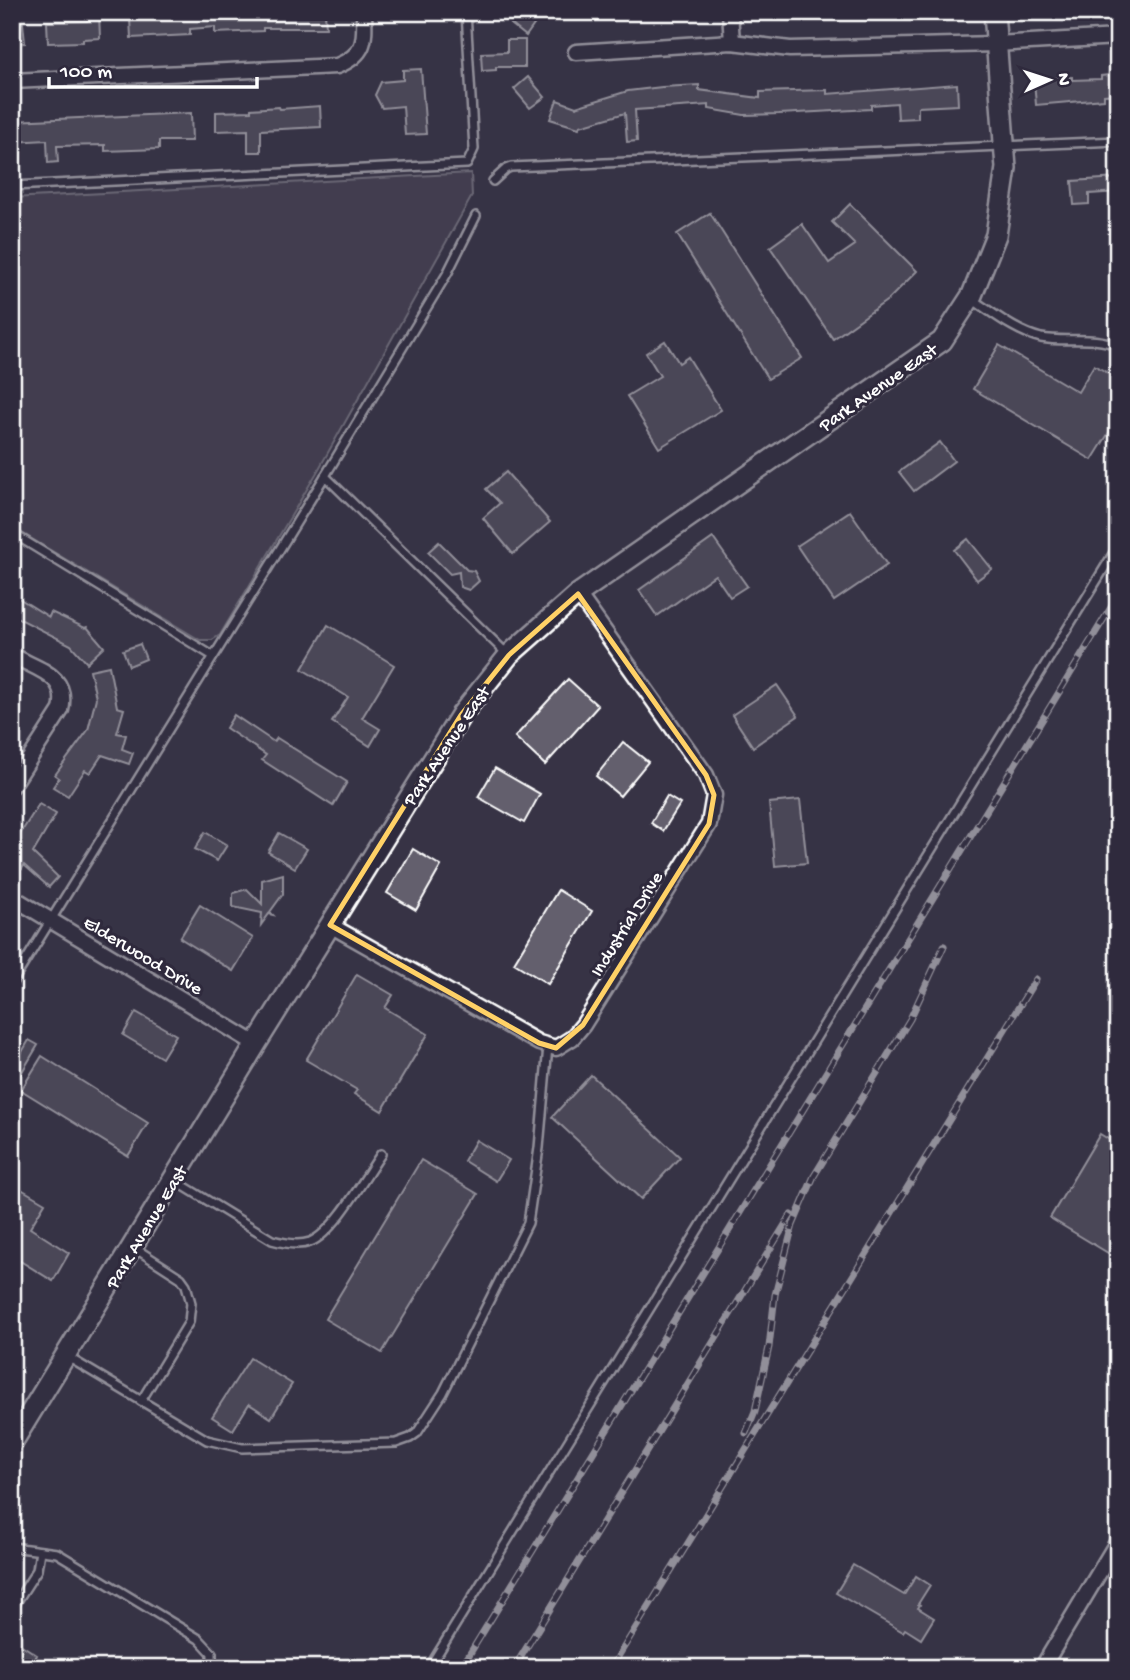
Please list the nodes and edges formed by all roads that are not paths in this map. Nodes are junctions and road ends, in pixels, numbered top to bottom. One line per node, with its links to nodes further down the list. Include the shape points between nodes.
1 (364, 12): 9 (street, via 362,48 337,66)
2 (466, 12): 13 (lane, via 474,149 467,164)
3 (730, 12): 6 (street)
4 (994, 12): 7 (street, Park Avenue East)
5 (1118, 37): 7 (street)
6 (732, 42): 7 (street, via 790,49); 8 (street)
7 (996, 44): 11 (street, Park Avenue East)
8 (576, 52)
9 (12, 81)
10 (1118, 141): 11 (lane)
11 (1004, 146): 12 (lane, via 511,167); 15 (street, Park Avenue East, via 1006,168 996,235)
12 (493, 181)
13 (12, 186)
14 (475, 216): 17 (lane, via 447,274)
15 (971, 298): 16 (lane, via 1038,337 1104,340); 20 (street, Park Avenue East, via 942,341)
16 (1118, 346)
17 (325, 476): 22 (lane); 23 (lane)
18 (12, 534): 23 (lane)
19 (1118, 546): 42 (lane)
20 (578, 594): 22 (street, Park Avenue East); 30 (street, Industrial Drive, via 706,775 714,795 709,824 583,1025 556,1048)
21 (12, 655): 24 (street, via 54,678 64,698 61,710)
22 (509, 655): 27 (street, Park Avenue East, via 461,715)
23 (213, 656): 26 (lane)
24 (14, 779)
25 (12, 897): 26 (street, Elderwood Drive)
26 (51, 920): 28 (lane); 29 (street, Elderwood Drive)
27 (330, 925): 29 (street, Park Avenue East); 30 (street)
28 (12, 983)
29 (256, 1044): 32 (street, Park Avenue East)
30 (548, 1046): 35 (lane, via 528,1223 443,1393 417,1433 396,1443 242,1448 207,1440)
31 (381, 1154): 32 (lane, via 327,1232 308,1243 272,1240)
32 (173, 1180): 33 (street, Park Avenue East)
33 (132, 1246): 34 (street, Park Avenue East); 35 (lane, via 181,1278 191,1303 188,1322)
34 (66, 1355): 35 (lane); 36 (street, Park Avenue East)
35 (141, 1401)
36 (12, 1443)
37 (1118, 1541): 43 (street)
38 (12, 1548): 39 (lane)
39 (40, 1551): 40 (lane, via 37,1570); 41 (lane, via 57,1553 199,1639 212,1653)
40 (12, 1609)
41 (212, 1668)
42 (429, 1668)
43 (1042, 1668)

